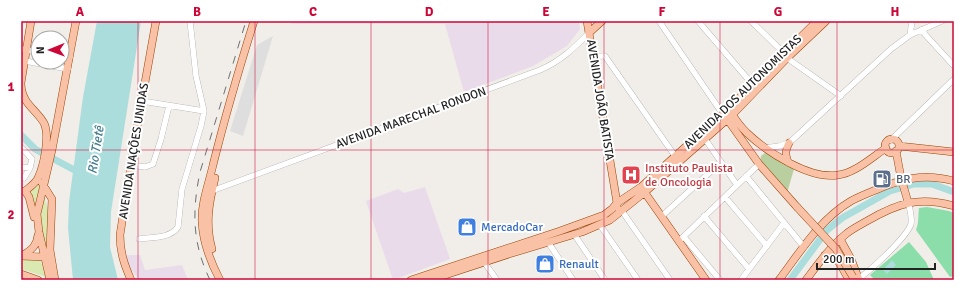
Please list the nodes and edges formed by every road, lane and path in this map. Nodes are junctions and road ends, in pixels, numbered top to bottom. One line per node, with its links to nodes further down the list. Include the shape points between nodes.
1 (31, 21): 20 (main road)
2 (76, 21): 19 (main road)
3 (156, 21): 31 (main road, AVENIDA NAÇÕES UNIDAS)
4 (190, 21): 33 (street, via 196,76)
5 (254, 21): 61 (main road, via 226,116)
6 (259, 21): 61 (main road)
7 (588, 21): 17 (main road, AVENIDA JOÃO BATISTA)
8 (602, 21): 17 (main road, AVENIDA MARECHAL RONDON)
9 (659, 21): 34 (street)
10 (698, 21): 29 (street)
11 (817, 21): 21 (main road, AVENIDA DOS AUTONOMISTAS)
12 (826, 21): 21 (main road, AVENIDA DOS AUTONOMISTAS)
13 (912, 21): 18 (street)
14 (942, 21): 16 (street)
15 (754, 22): 21 (street)
16 (920, 30): 18 (street); 25 (street)
17 (590, 32): 22 (main road, AVENIDA JOÃO BATISTA); 61 (street, AVENIDA MARECHAL RONDON, via 565,56 540,70)
18 (910, 35): 30 (street, via 891,49)
19 (70, 42)
20 (24, 49): 23 (main road)
21 (786, 55): 29 (main road, AVENIDA DOS AUTONOMISTAS); 30 (street); 34 (main road, AVENIDA DOS AUTONOMISTAS)
22 (593, 57): 44 (street, via 604,56); 64 (main road, AVENIDA JOÃO BATISTA)
23 (25, 61): 24 (street); 28 (main road)
24 (30, 62)
25 (954, 66)
26 (68, 70): 57 (main road)
27 (954, 79): 37 (street)
28 (21, 84): 52 (main road, via 26,102 44,124 47,134)
29 (753, 85): 34 (main road, AVENIDA DOS AUTONOMISTAS)
30 (841, 96): 38 (street)
31 (142, 101): 32 (street); 49 (main road, AVENIDA NAÇÕES UNIDAS)
32 (169, 106): 33 (street); 49 (street, via 154,163 145,168)
33 (204, 111): 75 (street, via 182,189 177,228 170,234)
34 (727, 114): 35 (main road); 36 (main road, AVENIDA DOS AUTONOMISTAS); 40 (main road); 44 (main road, AVENIDA DOS AUTONOMISTAS)
35 (733, 128): 40 (main road); 48 (main road)
36 (705, 139): 45 (street); 59 (main road, AVENIDA DOS AUTONOMISTAS)
37 (891, 140): 41 (main road, via 887,142); 42 (main road, via 896,141)
38 (789, 143): 40 (street); 46 (main road, via 786,150)
39 (21, 147): 51 (street, via 32,159)
40 (765, 148): 46 (main road); 48 (main road, via 758,154)
41 (886, 148): 42 (main road, via 888,151); 47 (main road)
42 (895, 150): 43 (main road); 47 (main road); 56 (main road)
43 (954, 152)
44 (675, 156): 59 (main road, AVENIDA DOS AUTONOMISTAS)
45 (721, 162): 58 (street); 67 (street)
46 (788, 162): 47 (main road, via 830,176 845,173)
47 (864, 163)
48 (759, 164): 53 (street); 91 (main road, bridge, via 836,249)
49 (131, 165): 88 (main road, AVENIDA NAÇÕES UNIDAS, via 120,235)
50 (21, 167): 51 (street)
51 (30, 168): 54 (street)
52 (39, 176): 57 (main road); 60 (main road)
53 (746, 176): 58 (street); 71 (street)
54 (22, 177): 60 (street, via 26,185)
55 (954, 181): 56 (main road, via 916,177)
56 (902, 183): 63 (main road); 80 (main road, via 850,201 829,217)
57 (43, 185): 70 (main road); 86 (main road, via 52,199)
58 (737, 185): 62 (street)
59 (643, 189): 64 (main road, AVENIDA DOS AUTONOMISTAS); 66 (main road, AVENIDA DOS AUTONOMISTAS); 67 (main road)
60 (23, 191): 70 (main road, via 29,197)
61 (209, 192): 97 (main road, via 202,216 203,230); 98 (main road, via 209,235 214,256)
62 (725, 197): 68 (street); 79 (street)
63 (907, 199): 65 (main road); 77 (main road, via 849,231); 91 (street, via 911,220 908,230 885,255)
64 (617, 203): 69 (main road); 99 (main road, AVENIDA DOS AUTONOMISTAS, via 604,215 587,222)
65 (954, 206)
66 (622, 211): 69 (main road, AVENIDA DOS AUTONOMISTAS); 105 (street)
67 (662, 216): 76 (main road)
68 (704, 216): 76 (street); 89 (street)
69 (610, 220): 72 (main road, AVENIDA DOS AUTONOMISTAS)
70 (37, 223): 73 (main road)
71 (784, 223): 79 (street); 80 (street)
72 (600, 225): 74 (main road, AVENIDA DOS AUTONOMISTAS); 104 (street)
73 (39, 232): 82 (main road, via 34,246); 83 (main road)
74 (574, 234): 78 (main road, AVENIDA DOS AUTONOMISTAS); 103 (street)
75 (139, 239)
76 (681, 239): 106 (main road); 107 (street)
77 (840, 239): 81 (main road); 84 (main road)
78 (548, 242): 87 (main road, AVENIDA DOS AUTONOMISTAS); 102 (street)
79 (767, 246): 89 (street)
80 (804, 247): 109 (main road)
81 (825, 255): 85 (main road, via 830,253); 110 (main road)
82 (21, 256): 83 (main road)
83 (45, 257): 86 (main road); 93 (main road)
84 (851, 258): 85 (main road, via 840,249 836,253); 91 (main road)
85 (837, 260): 91 (main road)
86 (52, 261): 94 (main road)
87 (484, 262): 100 (main road, AVENIDA DOS AUTONOMISTAS); 101 (street)
88 (124, 263): 95 (main road, AVENIDA NAÇÕES UNIDAS); 96 (main road)
89 (749, 269): 108 (street)
90 (21, 274): 92 (main road)
91 (855, 279)
92 (38, 280)
93 (50, 280)
94 (55, 280)
95 (131, 280)
96 (135, 280)
97 (220, 280)
98 (226, 280)
99 (411, 280)
100 (430, 280)
101 (497, 280)
102 (573, 280)
103 (605, 280)
104 (638, 280)
105 (670, 280)
106 (706, 280)
107 (720, 280)
108 (741, 280)
109 (779, 280)
110 (806, 280)

